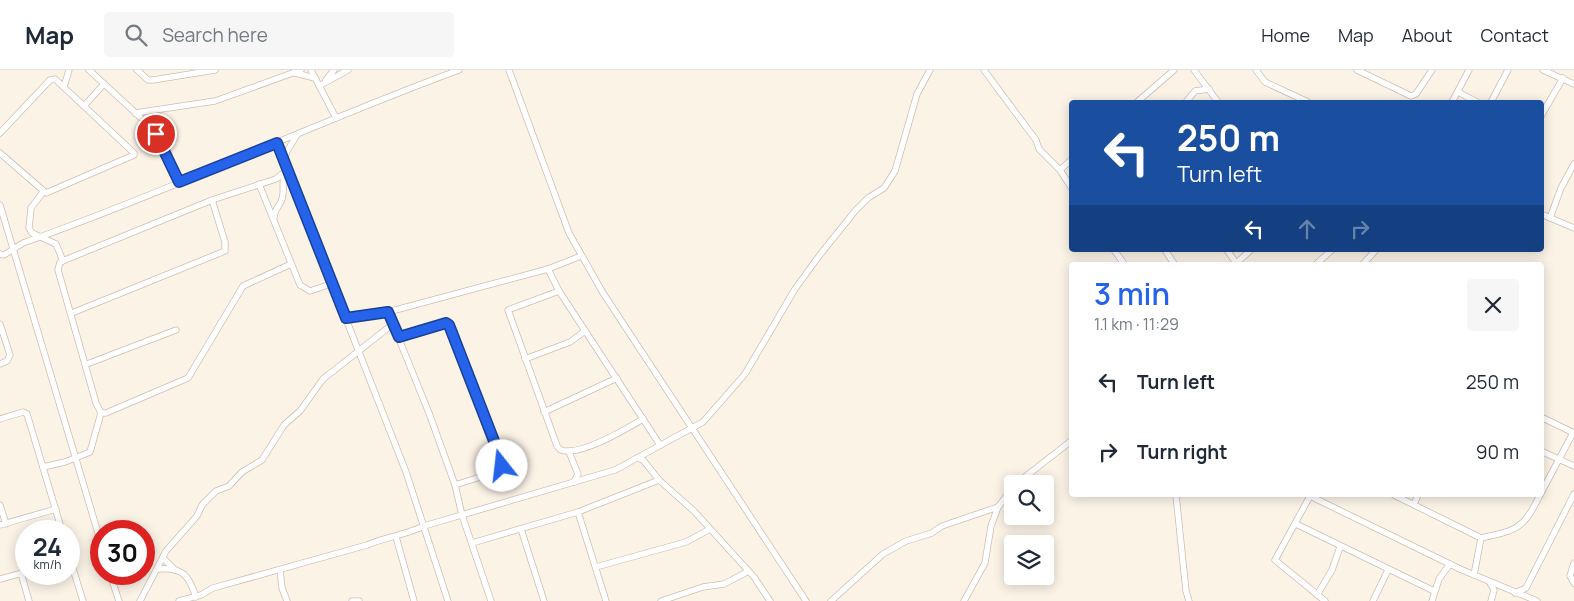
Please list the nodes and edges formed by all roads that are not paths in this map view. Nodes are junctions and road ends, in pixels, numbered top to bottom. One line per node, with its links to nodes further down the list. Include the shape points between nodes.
1 (69, 70): 31 (street)
2 (89, 70): 29 (street)
3 (136, 70): 4 (street, via 148,80 154,80)
4 (213, 70)
5 (278, 70): 24 (street)
6 (301, 70): 23 (street)
7 (311, 70): 28 (street)
8 (334, 70): 27 (street)
9 (348, 70): 27 (street)
10 (459, 70): 44 (street)
11 (509, 70): 70 (street, via 568,233)
12 (930, 70): 97 (street, via 911,108 895,171 884,188 868,198 846,222 795,290 736,387)
13 (984, 70): 52 (street, via 1040,149)
14 (1174, 70): 34 (street)
15 (1194, 70): 32 (street)
16 (1256, 70): 37 (street, via 1265,82)
17 (1357, 70): 25 (street)
18 (1376, 70): 25 (street)
19 (1432, 70): 25 (street, via 1416,94 1411,96)
20 (1469, 70): 33 (street)
21 (1508, 70): 40 (street)
22 (1543, 70): 26 (street)
23 (292, 73): 24 (street); 28 (street, via 306,74)
24 (280, 77): 43 (street, via 215,101)
25 (1373, 78)
26 (1563, 78): 30 (street); 42 (street)
27 (325, 82): 28 (street)
28 (318, 83): 44 (street)
29 (104, 84): 41 (street); 43 (street)
30 (1574, 84)
31 (64, 88): 41 (street); 45 (street, via 55,79 50,80)
32 (1209, 89): 35 (street, via 1195,91); 36 (street)
33 (1458, 92): 38 (street); 39 (street)
34 (1140, 100)
35 (1188, 100)
36 (1217, 100)
37 (1304, 100)
38 (1453, 100)
39 (1473, 100)
40 (1492, 100)
41 (84, 106): 57 (street, via 134,156 74,183)
42 (1544, 111)
43 (135, 113): 54 (street, via 153,129)
44 (336, 118): 46 (street)
45 (0, 132)
46 (297, 135): 47 (street); 50 (street, via 286,151)
47 (277, 143): 50 (street); 54 (street)
48 (0, 153): 57 (street)
49 (1069, 162): 52 (street)
50 (283, 163): 53 (street)
51 (1574, 164): 61 (street)
52 (1060, 170): 56 (street)
53 (286, 171): 55 (street, via 276,179); 62 (street, via 281,184 283,197 275,209); 77 (street)
54 (179, 182): 64 (street)
55 (259, 184): 58 (street); 62 (street)
56 (1069, 184)
57 (43, 192): 64 (street, via 35,199 28,218 28,228)
58 (212, 200): 71 (street); 80 (street, via 226,251)
59 (0, 205): 65 (street)
60 (1544, 215): 61 (street)
61 (1550, 218): 63 (street)
62 (274, 221): 75 (street)
63 (1574, 228)
64 (42, 236): 65 (street); 71 (street, via 56,244)
65 (14, 250): 69 (street); 103 (street)
66 (1249, 252): 72 (street)
67 (1330, 252): 73 (street)
68 (1374, 252): 74 (street)
69 (0, 254)
70 (581, 256): 76 (street); 97 (street)
71 (63, 261): 80 (street, via 58,270)
72 (1237, 262)
73 (1318, 262)
74 (1365, 262)
75 (291, 264): 77 (street, via 300,285 306,290); 93 (street, via 243,286 188,378)
76 (548, 269): 78 (street); 79 (street)
77 (331, 284): 81 (street)
78 (559, 291): 85 (street); 88 (street, via 508,310)
79 (388, 312): 81 (street); 83 (street)
80 (72, 313): 90 (street)
81 (346, 318): 87 (street)
82 (0, 324): 89 (street, via 10,355)
83 (393, 324): 86 (street); 87 (street)
84 (176, 330): 90 (street)
85 (585, 331): 88 (street, via 570,342); 91 (street)
86 (399, 337): 113 (street); 113 (street, via 446,323 449,325 501,459 502,466 498,470)
87 (358, 350): 133 (street); 140 (street, via 323,379 300,411 284,425 262,460 242,472 229,486 216,491 202,505)
88 (525, 359): 92 (street)
89 (0, 364)
90 (87, 364): 93 (street)
91 (616, 378): 92 (street); 96 (street)
92 (544, 412): 101 (street, via 557,446)
93 (101, 413): 103 (street, via 90,452)
94 (0, 418): 107 (street, via 26,413)
95 (1544, 418): 98 (street)
96 (643, 419): 100 (street); 101 (street, via 614,437)
97 (694, 428): 100 (street); 180 (street)
98 (1574, 433): 105 (street)
99 (1069, 443): 109 (street)
100 (660, 445): 104 (street)
101 (569, 452): 108 (street)
102 (1544, 453): 105 (street)
103 (76, 457): 107 (street); 130 (street)
104 (637, 458): 110 (street, via 615,470); 111 (street, via 648,465)
105 (1558, 460): 106 (street); 114 (street)
106 (1574, 466)
107 (43, 467): 126 (street)
108 (578, 475): 110 (street); 112 (street)
109 (1028, 475)
110 (589, 478): 112 (street)
111 (659, 480): 127 (street); 134 (street)
112 (574, 482): 128 (street)
113 (455, 485): 128 (street)
114 (1544, 488)
115 (1574, 494): 157 (street)
116 (1176, 497): 183 (street)
117 (1308, 497): 132 (street)
118 (1313, 497): 142 (street)
119 (1398, 497): 123 (street)
120 (1417, 497): 123 (street)
121 (1539, 497): 137 (street, via 1520,526)
122 (1004, 499): 125 (street)
123 (1414, 504): 137 (street)
124 (0, 505): 131 (street)
125 (998, 507): 181 (street, via 953,522 894,548 877,559); 182 (street, via 991,526 985,563)
126 (56, 509): 129 (street); 131 (street)
127 (578, 512): 135 (street); 143 (street)
128 (462, 515): 133 (street); 138 (street)
129 (59, 520)
130 (94, 520)
131 (3, 524)
132 (1296, 524): 139 (street); 161 (street, via 1275,560)
133 (424, 526): 136 (street); 174 (street)
134 (710, 528): 143 (street, via 686,542); 148 (street)
135 (521, 529): 138 (street); 176 (street)
136 (396, 537): 146 (street); 173 (street)
137 (1481, 538): 150 (street)
138 (472, 543): 175 (street)
139 (1340, 547): 147 (street); 161 (street, via 1332,570)
140 (163, 558): 144 (street); 145 (street)
141 (1574, 563): 153 (street, via 1570,576)
142 (1450, 564): 150 (street); 159 (street)
143 (596, 567): 177 (street)
144 (159, 569): 145 (street); 168 (street)
145 (175, 570): 162 (street, via 190,579)
146 (280, 570): 162 (street, via 213,588); 170 (street)
147 (1388, 570): 159 (street); 185 (street)
148 (747, 572): 178 (street, via 724,584); 179 (street)
149 (15, 574): 151 (street)
150 (1474, 575): 152 (street)
151 (0, 579)
152 (1490, 583): 158 (street); 163 (street, via 1494,590)
153 (1574, 583)
154 (26, 585): 165 (street)
155 (78, 585): 166 (street)
156 (113, 585): 167 (street)
157 (1526, 588): 160 (street); 164 (street)
158 (1508, 590): 160 (street); 163 (street)
159 (1434, 591): 186 (street)
160 (1515, 593): 164 (street)
161 (1317, 595): 184 (street)
162 (200, 598): 169 (street)
163 (1493, 598)
164 (1525, 598): 187 (street)
165 (29, 601)
166 (83, 601)
167 (118, 601)
168 (140, 601)
169 (179, 601)
170 (287, 601)
171 (352, 601): 172 (street)
172 (359, 601)
173 (414, 601)
174 (448, 601)
175 (491, 601)
176 (544, 601)
177 (606, 601)
178 (661, 601)
179 (770, 601)
180 (806, 601)
181 (831, 601)
182 (964, 601)
183 (1189, 601)
184 (1325, 601)
185 (1373, 601)
186 (1432, 601)
187 (1537, 601)

